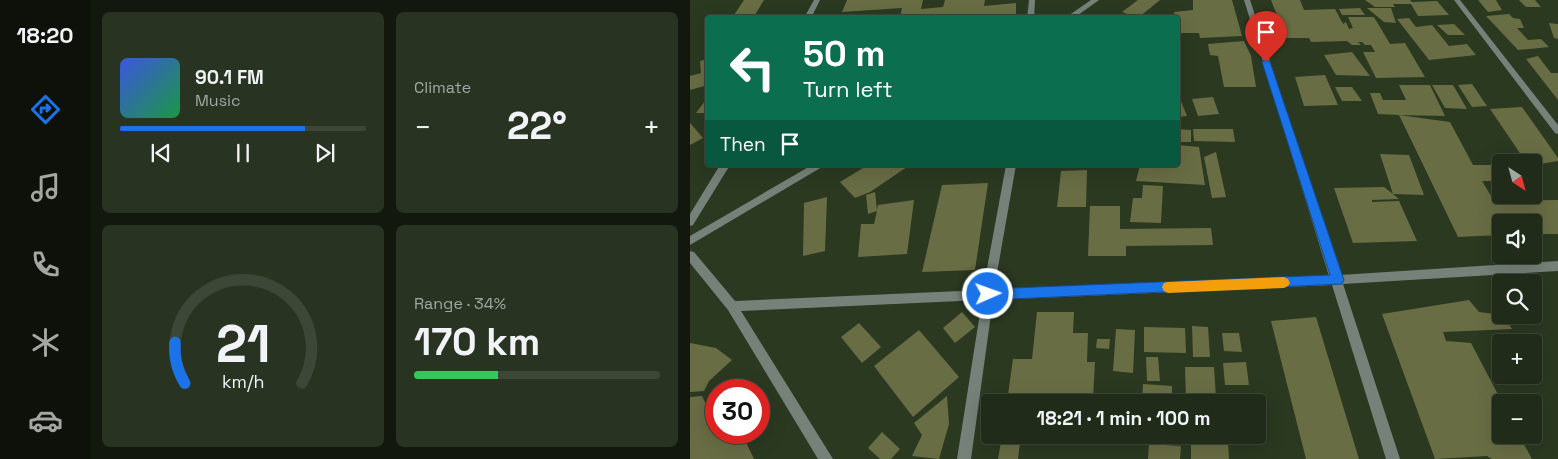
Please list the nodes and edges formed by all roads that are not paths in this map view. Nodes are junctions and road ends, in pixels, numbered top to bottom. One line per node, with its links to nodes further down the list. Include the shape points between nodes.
1 (817, 0): 6 (street)
2 (1032, 0): 7 (street)
3 (1096, 0): 8 (street)
4 (1248, 0): 17 (street, via 1270,77)
5 (1457, 0): 9 (street)
6 (809, 15)
7 (1030, 15)
8 (1073, 15)
9 (1558, 131)
10 (724, 167): 13 (street)
11 (816, 167): 14 (street)
12 (1010, 167): 18 (street)
13 (690, 222)
14 (690, 241)
15 (690, 255): 19 (street)
16 (1558, 266): 17 (street)
17 (1338, 280): 18 (street); 22 (street)
18 (988, 294): 19 (street); 21 (street)
19 (732, 306): 20 (street)
20 (826, 459)
21 (964, 459)
22 (1393, 459)

